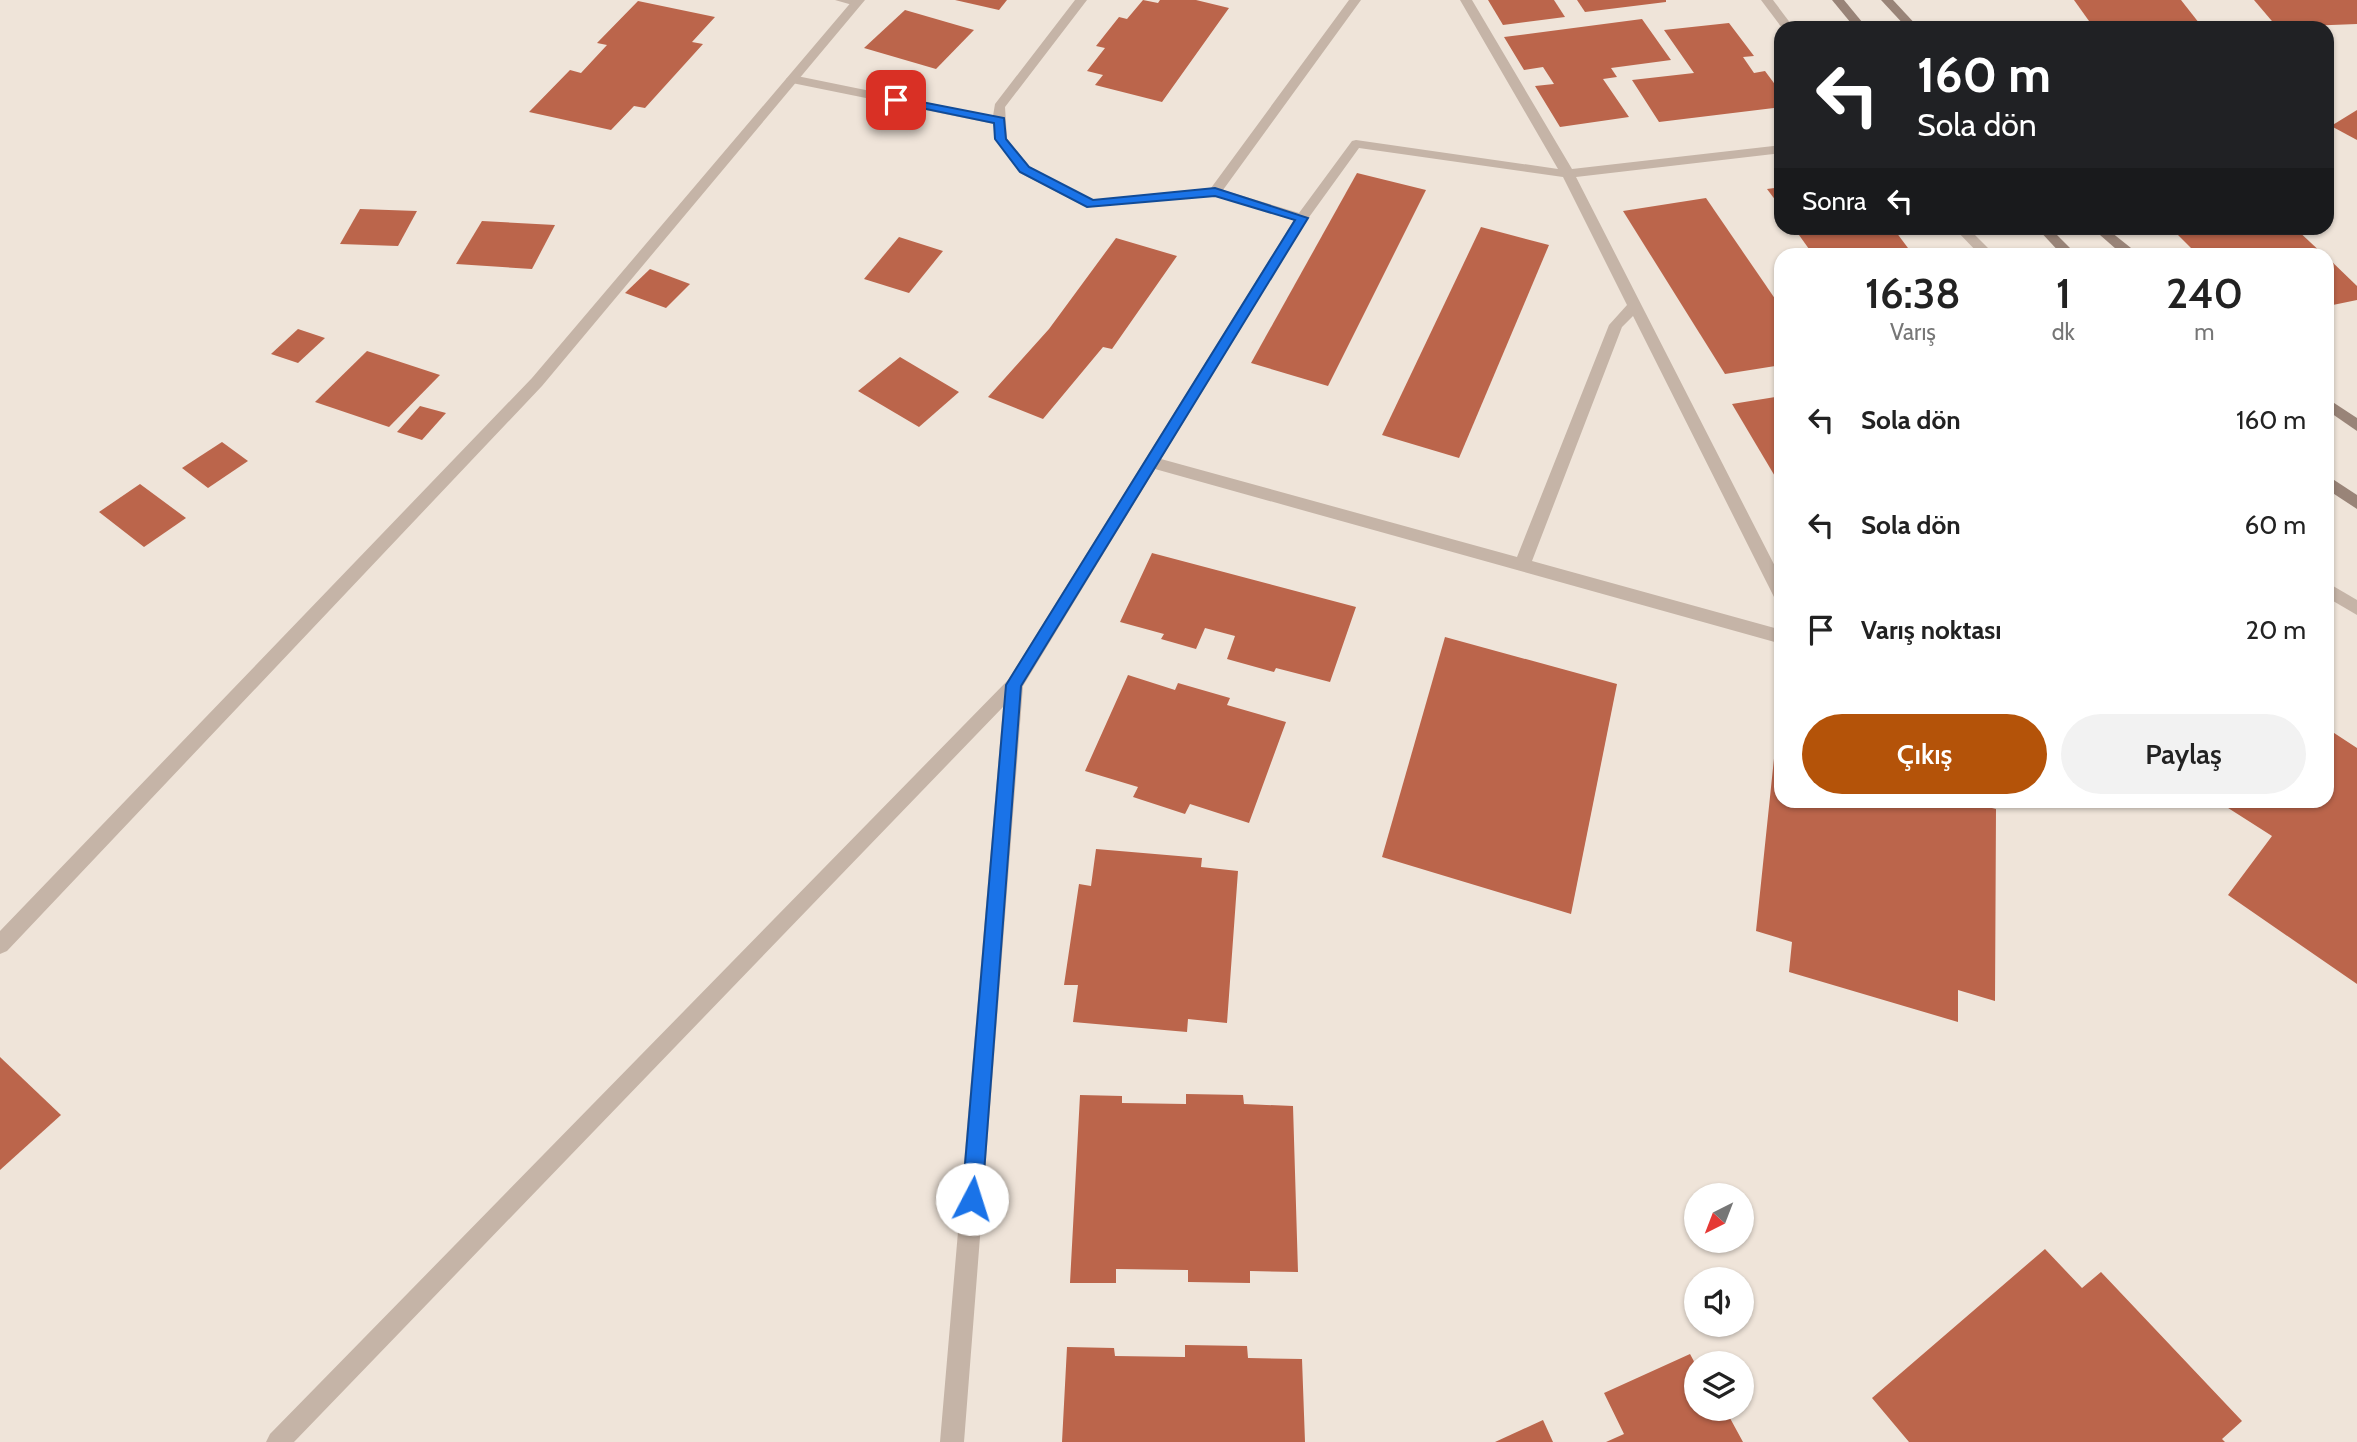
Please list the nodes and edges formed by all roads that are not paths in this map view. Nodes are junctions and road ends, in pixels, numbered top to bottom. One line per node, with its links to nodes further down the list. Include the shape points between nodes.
1 (1081, 0): 12 (street, via 999,107)
2 (1355, 0): 15 (street)
3 (1466, 0): 14 (street)
4 (1766, 0): 8 (street)
5 (1838, 0): 9 (main road)
6 (1887, 0): 10 (main road)
7 (852, 1): 11 (street)
8 (1782, 21)
9 (1855, 21)
10 (1906, 21)
11 (792, 79): 12 (street); 35 (street, via 537,382)
12 (1000, 121): 15 (street, via 1000,139 1025,170 1091,204)
13 (1774, 150): 14 (street)
14 (1568, 174): 16 (street, via 1356,144); 23 (street)
15 (1215, 192): 16 (street)
16 (1302, 218): 26 (street)
17 (1968, 235): 20 (street)
18 (2050, 235): 21 (main road)
19 (2107, 235): 22 (main road)
20 (1981, 248)
21 (2063, 248)
22 (2124, 248)
23 (1635, 306): 29 (street, via 1616,325); 30 (street)
24 (2334, 409): 25 (main road)
25 (2357, 426)
26 (1151, 462): 29 (street); 34 (street)
27 (2334, 486): 28 (main road)
28 (2357, 503)
29 (1522, 566): 33 (street)
30 (1774, 581)
31 (2334, 594): 32 (street)
32 (2357, 608)
33 (1774, 636)
34 (1014, 685): 36 (street); 37 (street)
35 (0, 945)
36 (278, 1442)
37 (952, 1442)

